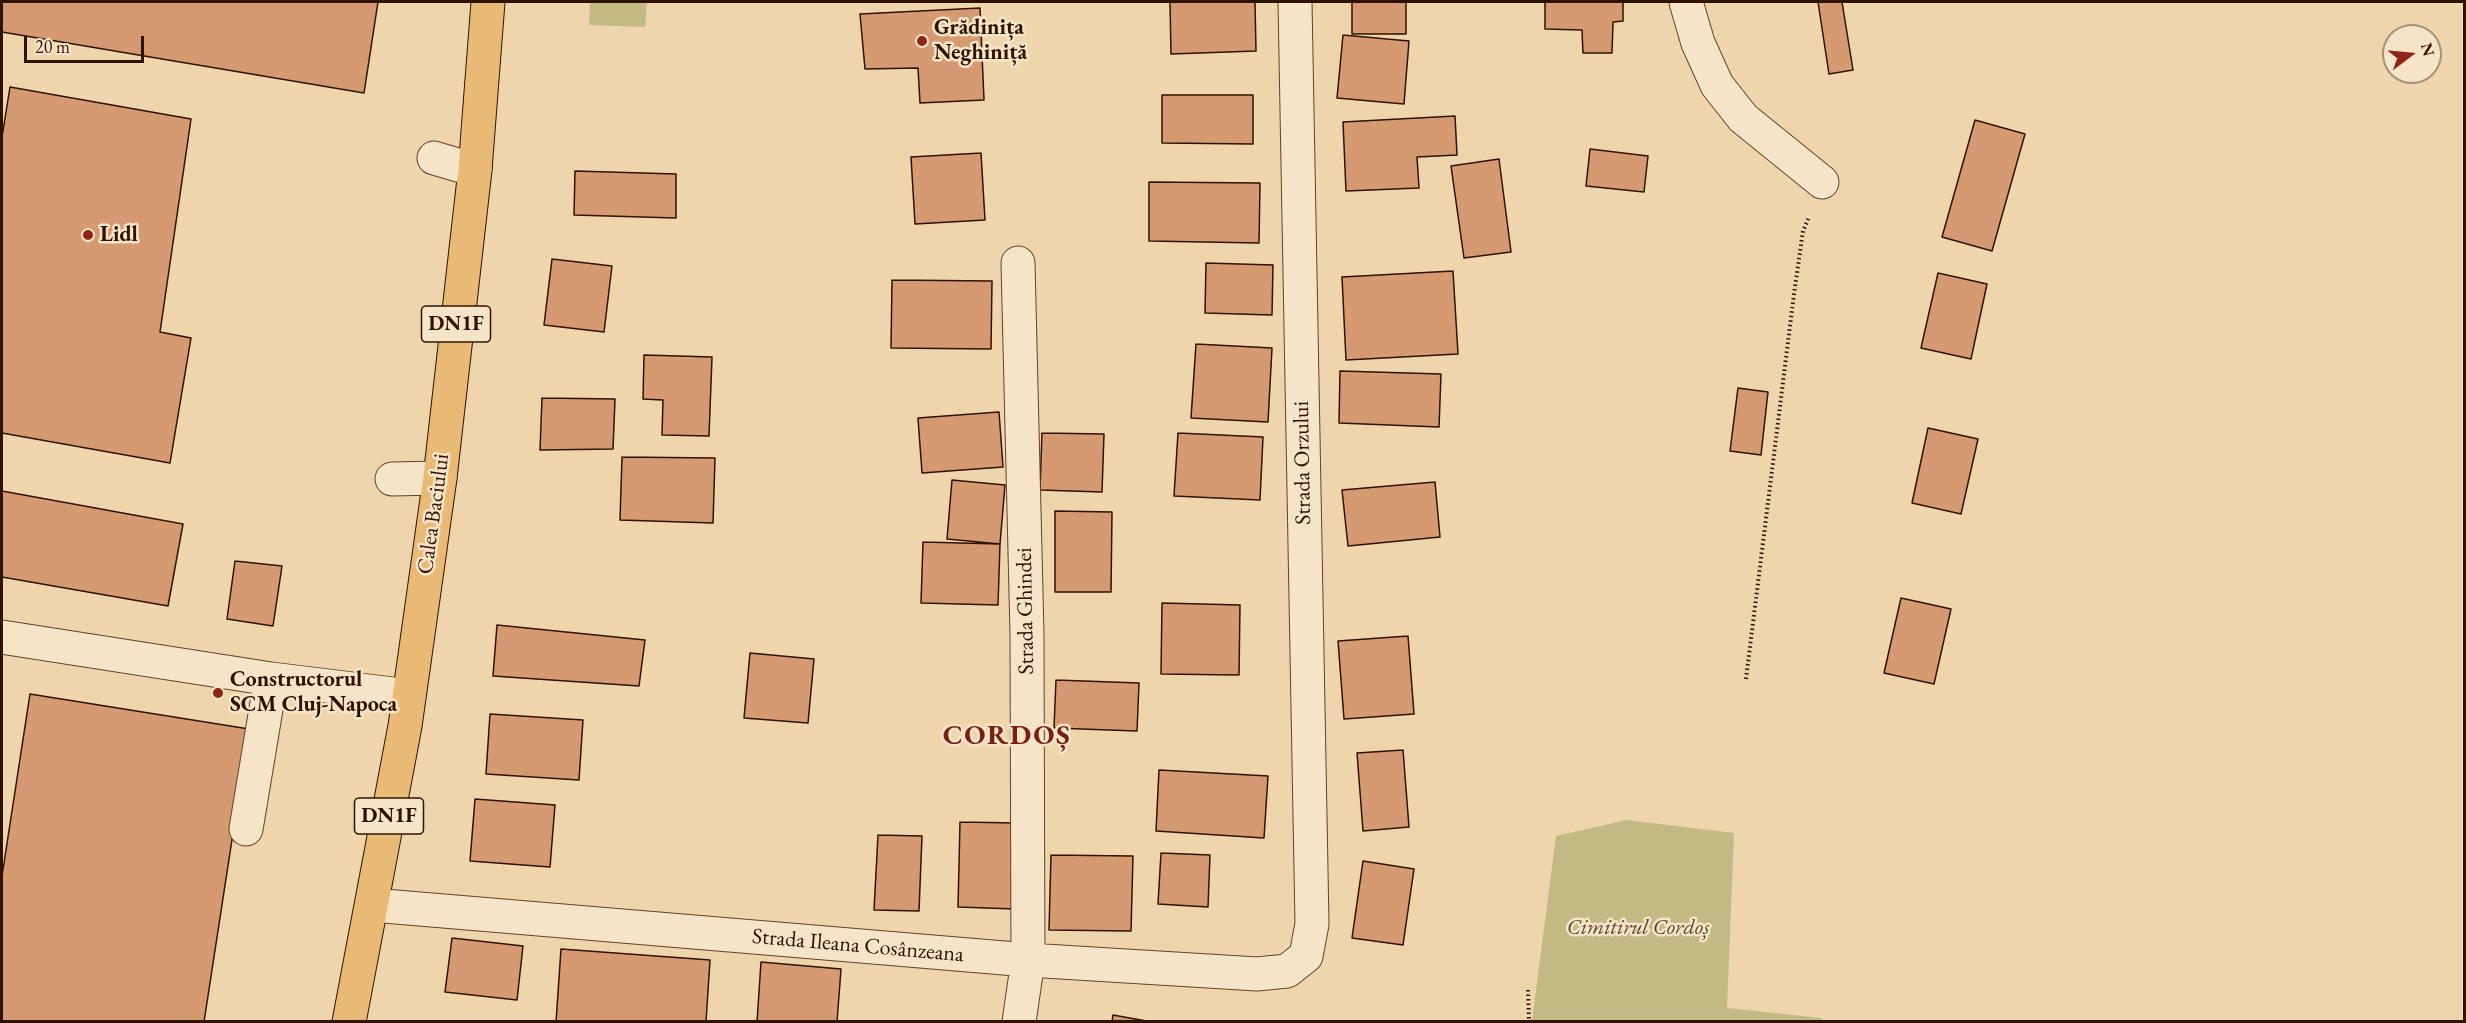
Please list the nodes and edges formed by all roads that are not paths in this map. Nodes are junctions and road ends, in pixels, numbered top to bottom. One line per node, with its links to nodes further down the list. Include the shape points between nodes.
1 (488, 2): 5 (main road, Calea Baciului / DN1F)
2 (1295, 2): 15 (street, Strada Orzului)
3 (1686, 2): 6 (street, via 1717,86 1743,118)
4 (434, 158): 5 (street)
5 (475, 170): 8 (main road, Calea Baciului / DN1F)
6 (1822, 182)
7 (1018, 263): 16 (street, Strada Ghindei, via 1027,634)
8 (440, 478): 9 (street); 12 (main road, Calea Baciului / DN1F)
9 (392, 479)
10 (2, 637): 11 (street)
11 (272, 680): 12 (street); 13 (street)
12 (409, 696): 14 (main road, Calea Baciului / DN1F)
13 (246, 829)
14 (372, 905): 16 (street, Strada Ileana Cosânzeana); 17 (main road, Calea Baciului / DN1F)
15 (1312, 924): 16 (street, Strada Ileana Cosânzeana, via 1306,956 1287,971 1257,974)
16 (1028, 960): 18 (street, Strada Ghindei)
17 (349, 1022)
18 (1019, 1022)

